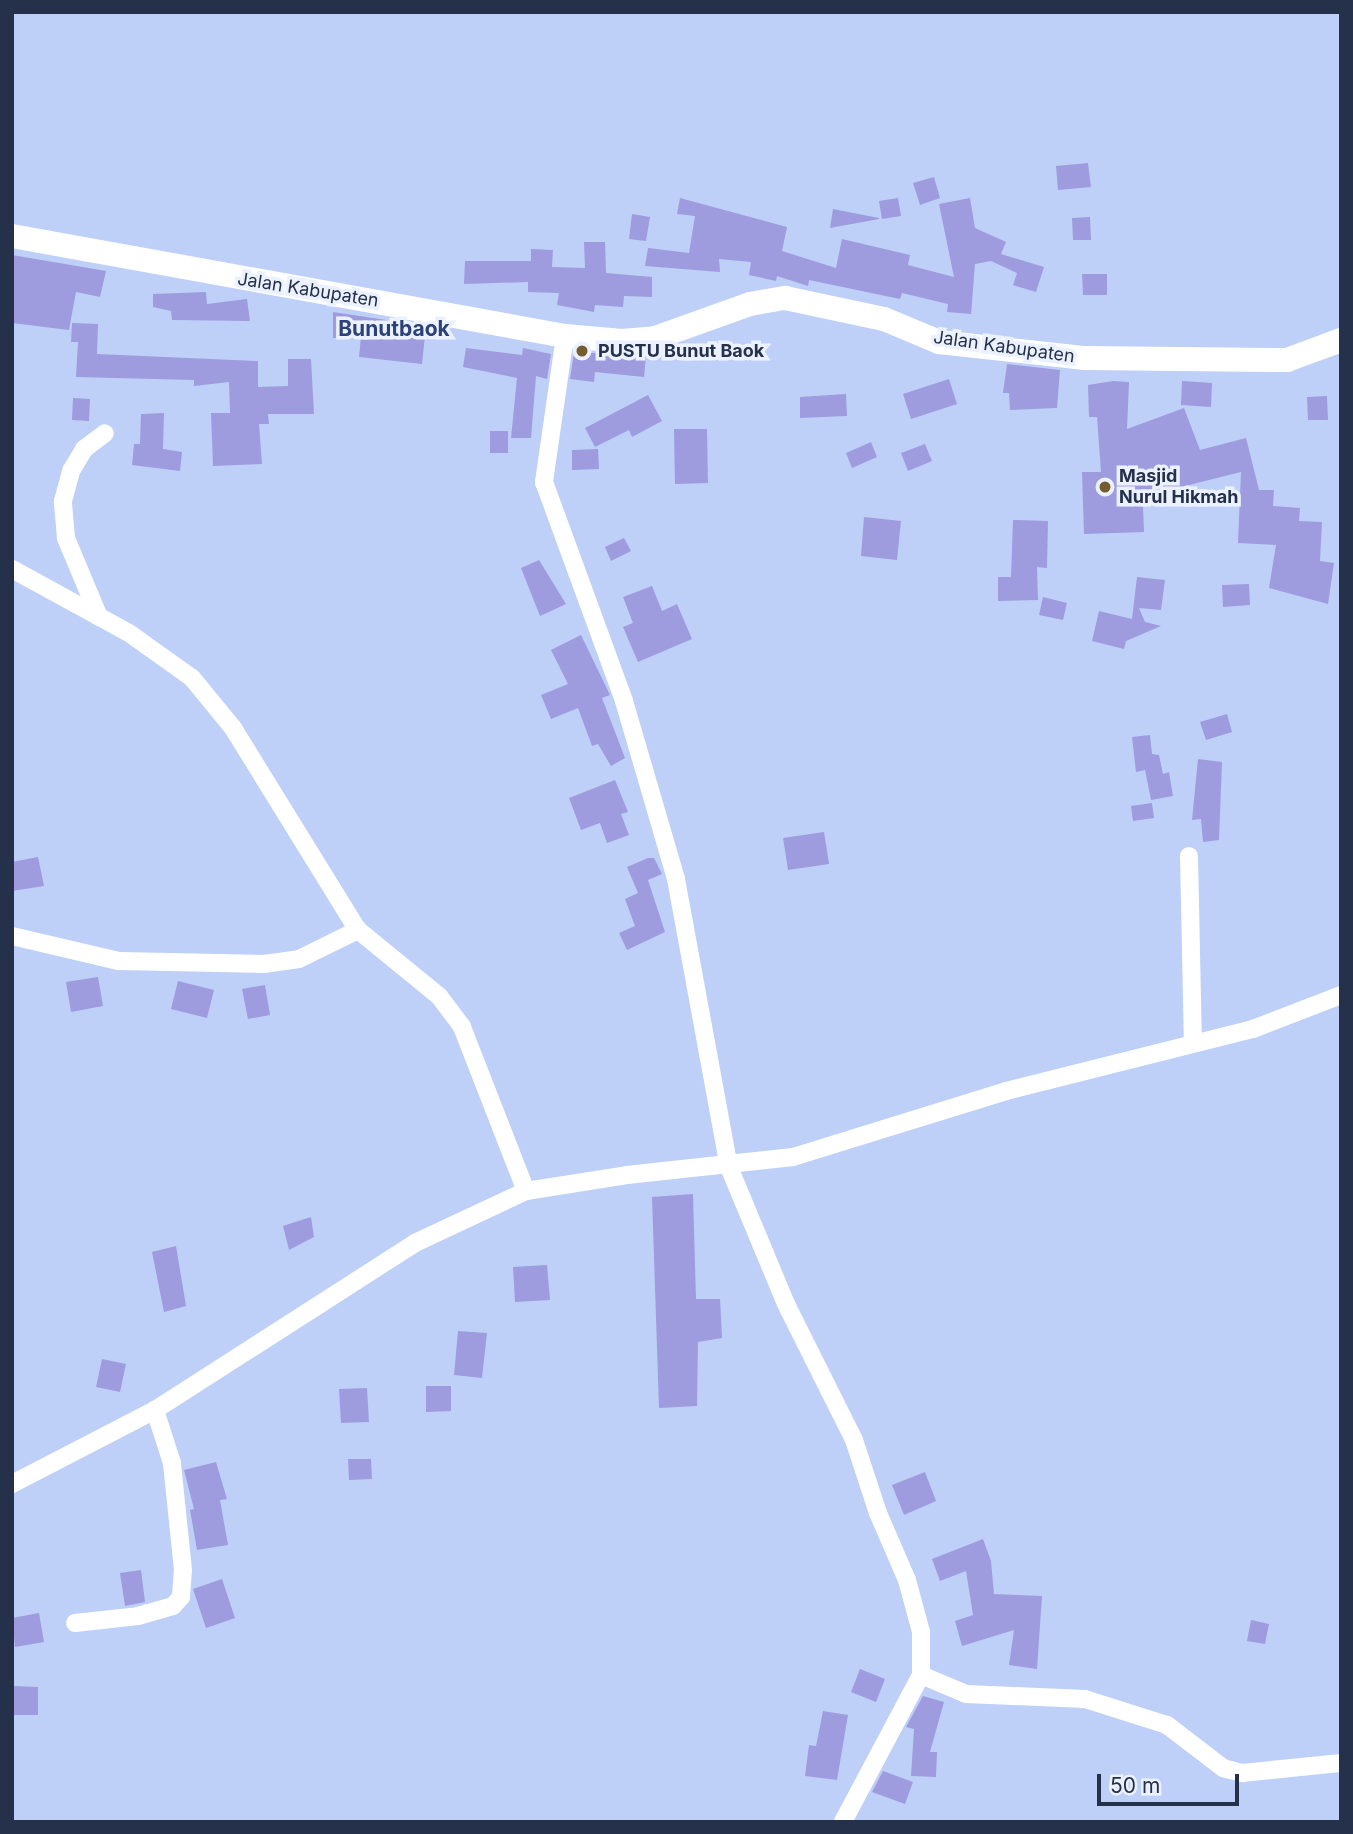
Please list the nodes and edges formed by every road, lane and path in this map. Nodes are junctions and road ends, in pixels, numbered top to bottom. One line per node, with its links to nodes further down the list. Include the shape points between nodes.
1 (12, 236): 2 (street, Jalan Kabupaten)
2 (565, 336): 3 (street, Jalan Kabupaten, via 640,341 750,304 785,298 884,319 939,341 1085,358 1287,360); 12 (street, via 544,482 624,701 676,879)
3 (1341, 340)
4 (105, 433): 6 (street, via 84,449 62,501 66,538)
5 (12, 569): 6 (street)
6 (99, 617): 8 (street, via 192,678 233,728)
7 (1189, 856): 11 (street)
8 (358, 930): 9 (street, via 299,959 264,964 119,961); 13 (street, via 439,996 462,1027)
9 (12, 936)
10 (1341, 995): 11 (street, via 1253,1029)
11 (1194, 1043): 12 (street, via 1006,1091 793,1157)
12 (729, 1167): 13 (street, via 627,1175); 17 (street, via 786,1304 853,1440 907,1580 921,1632)
13 (526, 1191): 14 (street, via 415,1243)
14 (155, 1410): 15 (street); 16 (street, via 172,1463 183,1570 181,1597 173,1606 138,1616)
15 (12, 1484)
16 (75, 1623)
17 (921, 1675): 18 (street, via 966,1694 1085,1699 1167,1726 1223,1768 1242,1773); 19 (street)
18 (1341, 1763)
19 (843, 1822)

